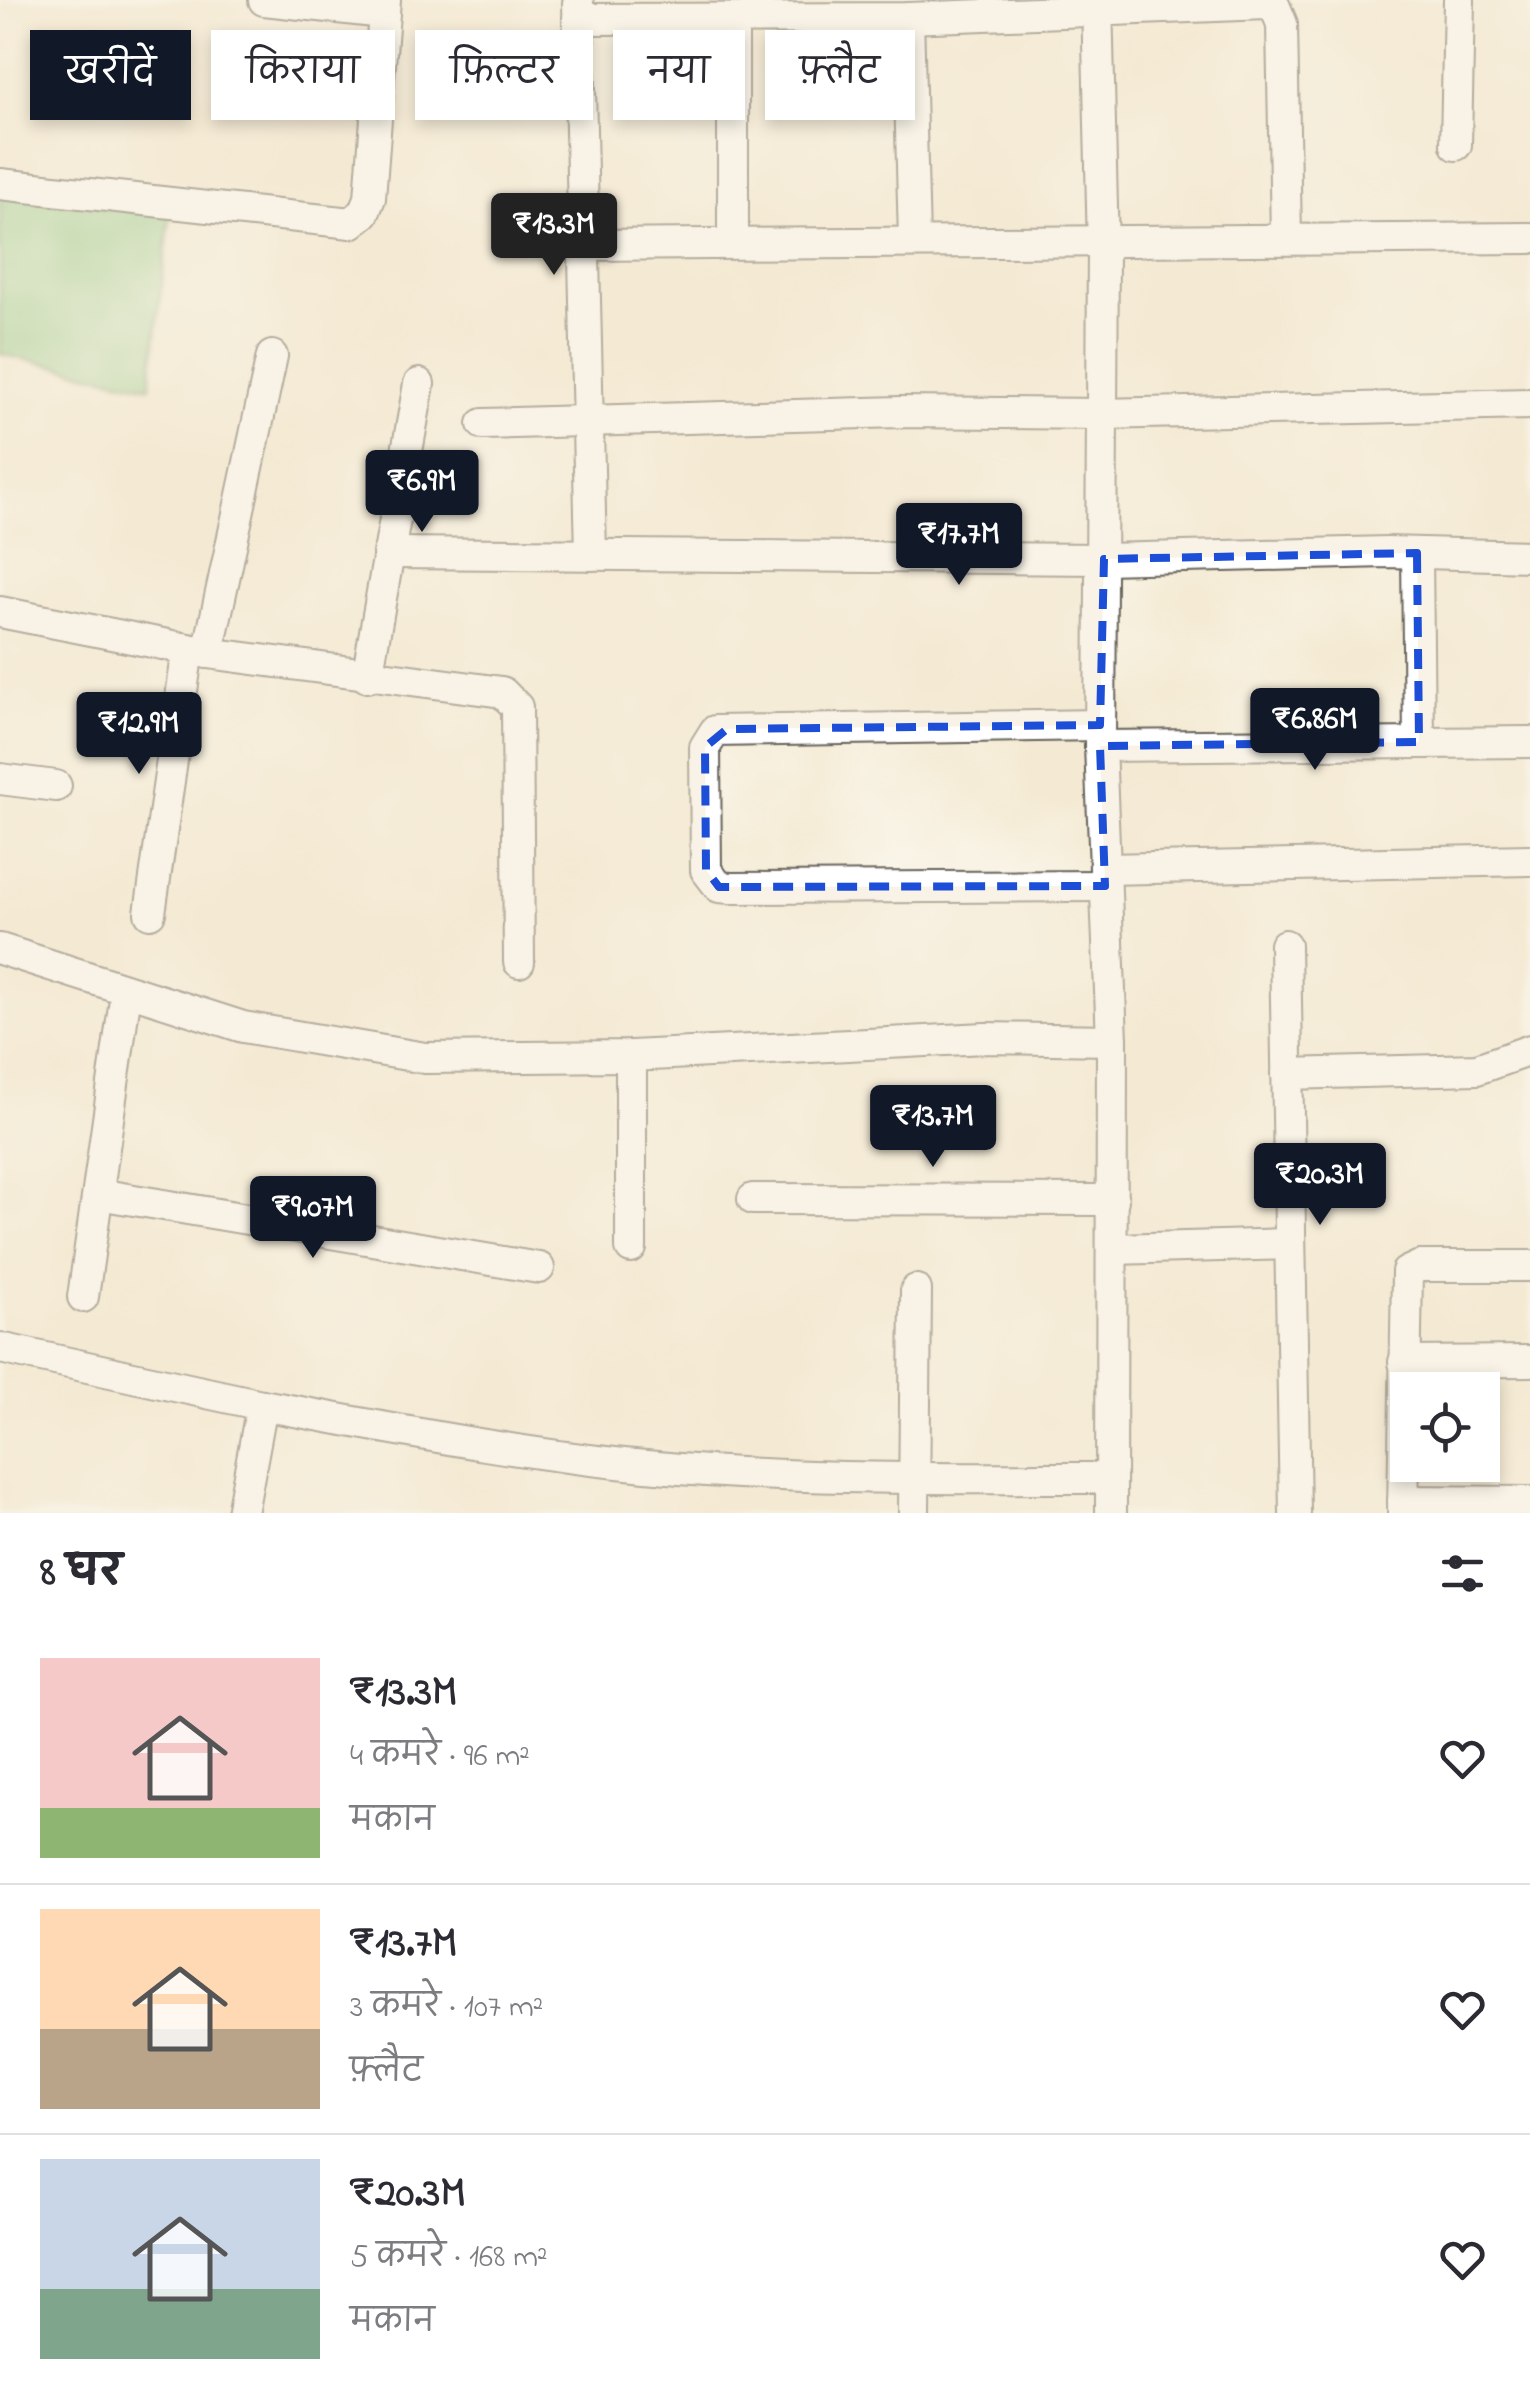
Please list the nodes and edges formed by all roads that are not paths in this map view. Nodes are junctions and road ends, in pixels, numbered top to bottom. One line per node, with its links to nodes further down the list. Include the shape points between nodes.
1 (264, 0): 3 (street)
2 (1459, 0): 8 (street)
3 (384, 6): 9 (street, via 370,198 351,223)
4 (1097, 6): 6 (street); 10 (street); 11 (street, via 1275,7 1282,24)
5 (578, 10): 7 (street); 15 (street)
6 (908, 18): 7 (street); 13 (street)
7 (733, 19): 14 (street)
8 (1456, 145)
9 (0, 184)
10 (1102, 238): 11 (street); 13 (street); 19 (street)
11 (1286, 238): 12 (street)
12 (1530, 238)
13 (914, 240): 14 (street)
14 (733, 243): 15 (street)
15 (583, 245): 20 (street)
16 (272, 356): 28 (street)
17 (419, 384): 22 (street)
18 (1530, 404): 19 (street)
19 (1101, 414): 20 (street); 26 (street)
20 (587, 421): 21 (street); 24 (street)
21 (483, 424)
22 (388, 553): 24 (street); 29 (street)
23 (1417, 553): 25 (street); 26 (street); 31 (street)
24 (590, 555): 26 (street)
25 (1530, 556)
26 (1104, 559): 30 (street)
27 (0, 612): 28 (street)
28 (198, 651): 29 (street); 37 (street)
29 (366, 677): 40 (street, via 492,689 517,706)
30 (1100, 736): 31 (street); 36 (street); 36 (street, via 715,732 705,747 706,870 719,888)
31 (1419, 742): 32 (street)
32 (1530, 742)
33 (0, 779): 34 (street)
34 (56, 786)
35 (1530, 860): 36 (street)
36 (1105, 878): 42 (street)
37 (150, 913)
38 (1285, 945): 45 (street)
39 (0, 949): 41 (street)
40 (519, 962)
41 (126, 992): 44 (street, via 243,1026 425,1058); 46 (street)
42 (1112, 1040): 44 (street, via 907,1040); 48 (street)
43 (1530, 1050): 45 (street, via 1477,1070)
44 (632, 1056): 50 (street)
45 (1287, 1074): 49 (street)
46 (98, 1194): 53 (street); 55 (street)
47 (753, 1199): 48 (street)
48 (1113, 1200): 51 (street)
49 (1290, 1244): 51 (street); 67 (street)
50 (631, 1248)
51 (1114, 1249): 61 (street)
52 (1530, 1266): 58 (street, via 1412,1267 1405,1279)
53 (539, 1268)
54 (916, 1290): 60 (street)
55 (83, 1297)
56 (0, 1348): 59 (street)
57 (1530, 1361): 58 (street)
58 (1404, 1362): 63 (street)
59 (262, 1405): 60 (street, via 510,1450 647,1466); 64 (street)
60 (914, 1478): 61 (street); 65 (street)
61 (1111, 1478): 66 (street)
62 (1530, 1502): 63 (street)
63 (1403, 1507)
64 (242, 1513)
65 (914, 1513)
66 (1111, 1513)
67 (1295, 1513)

